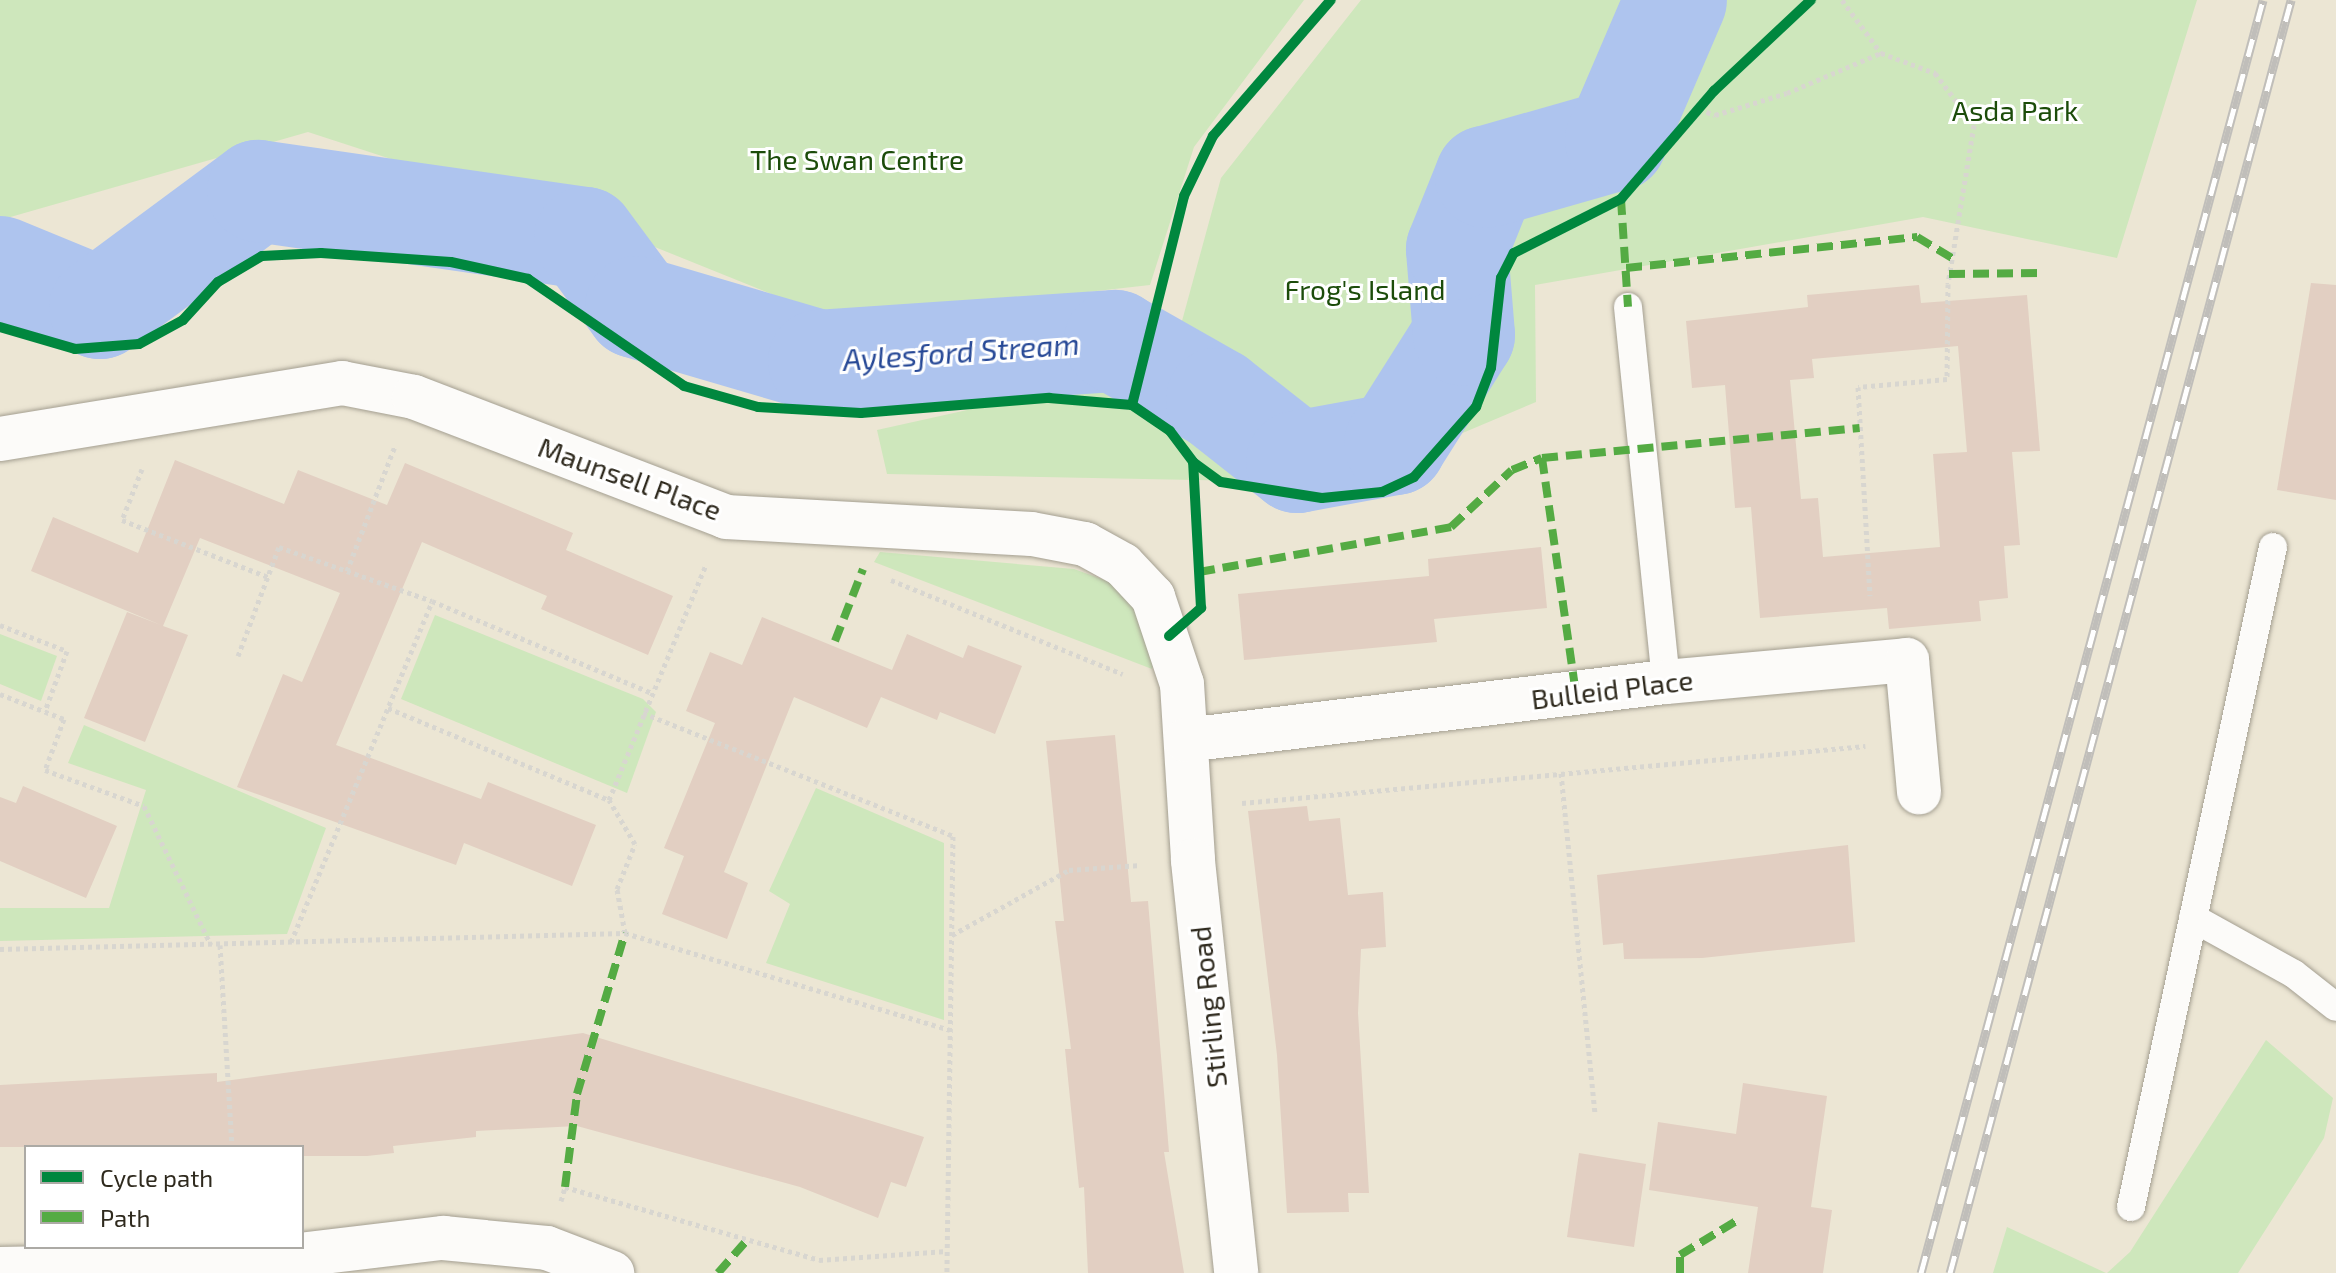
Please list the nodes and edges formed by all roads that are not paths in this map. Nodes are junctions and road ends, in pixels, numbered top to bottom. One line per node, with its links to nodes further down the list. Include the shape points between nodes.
1 (1628, 307): 4 (lane)
2 (0, 439): 5 (street, Maunsell Place, via 342,383 414,397 726,517 961,528 1085,544 1123,565 1153,597 1182,684)
3 (2273, 547): 7 (lane)
4 (1666, 682): 5 (street, Bulleid Place); 6 (street, Bulleid Place, via 1907,660)
5 (1186, 740): 12 (street, Stirling Road, via 1193,861)
6 (1919, 792)
7 (2193, 918): 8 (lane, via 2294,974); 9 (lane)
8 (2336, 1007)
9 (2131, 1207)
10 (0, 1269): 11 (street, via 215,1265 443,1238 547,1248)
11 (612, 1273)
12 (1236, 1273)

